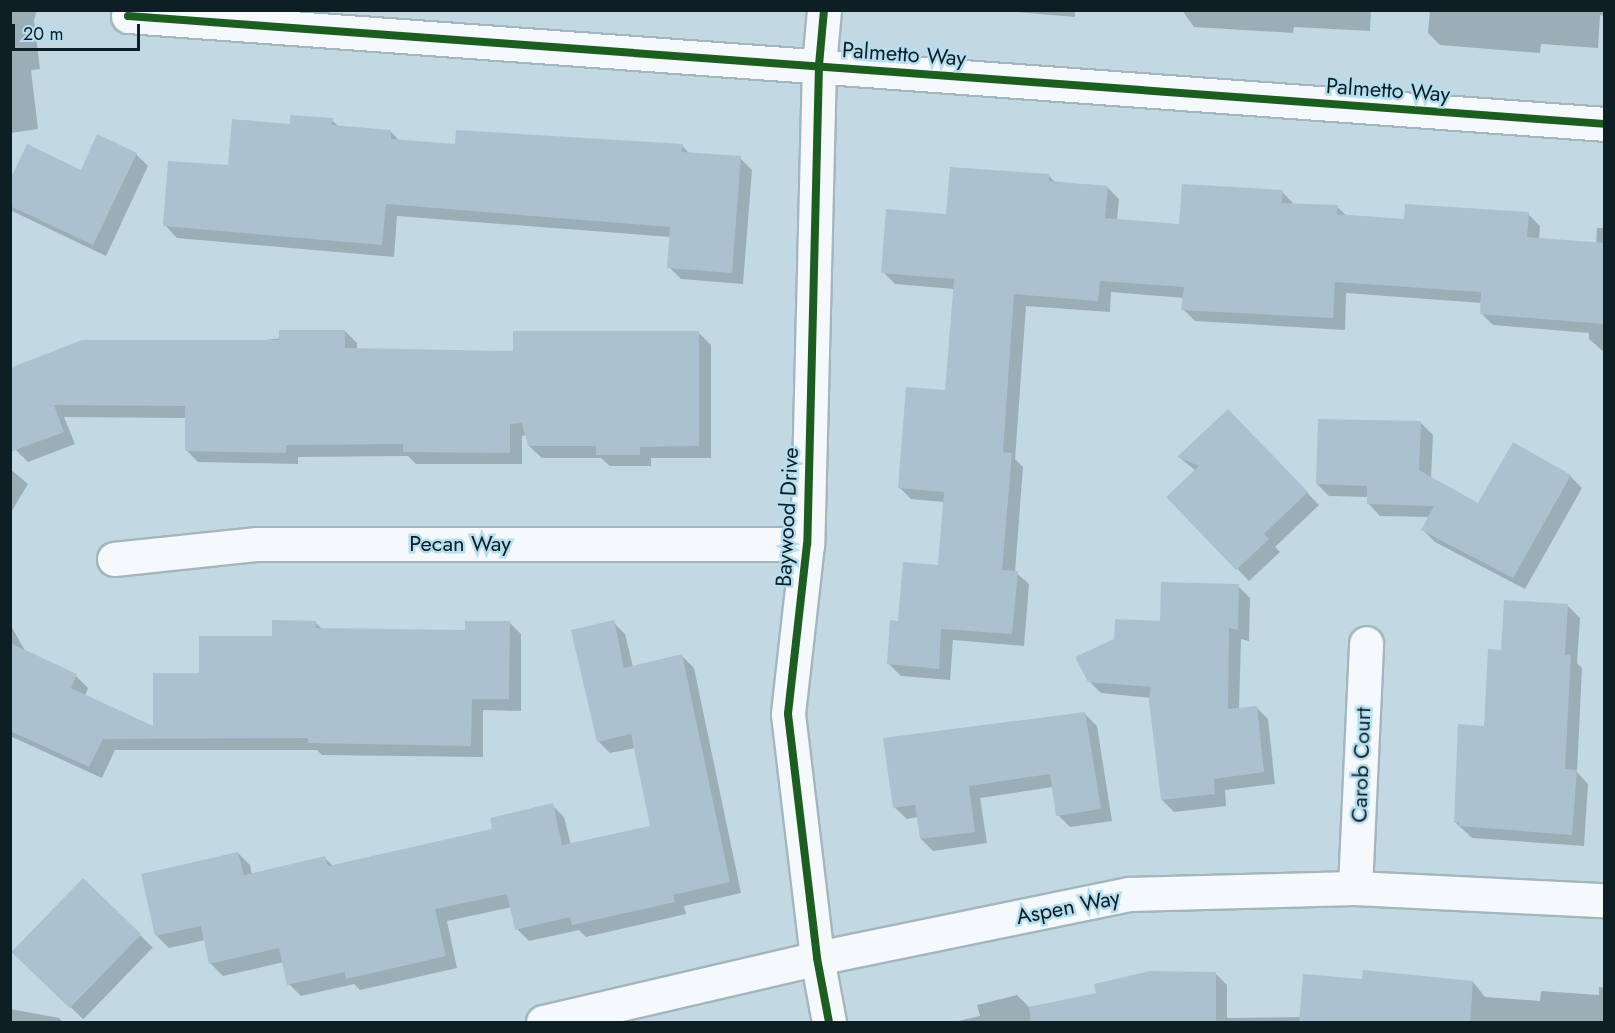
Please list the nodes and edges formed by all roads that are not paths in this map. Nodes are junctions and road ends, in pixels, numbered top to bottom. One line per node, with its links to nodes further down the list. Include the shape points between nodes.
1 (824, 10): 3 (street, Baywood Drive)
2 (128, 16): 3 (street, Palmetto Way)
3 (819, 65): 4 (street, Palmetto Way); 5 (street, Baywood Drive)
4 (1605, 124)
5 (807, 544): 6 (street, Pecan Way, via 257,544); 10 (street, Baywood Drive, via 788,714)
6 (114, 559)
7 (1366, 644): 8 (street, Carob Court)
8 (1355, 888): 9 (street, Aspen Way); 10 (street, Aspen Way, via 1129,894)
9 (1605, 900)
10 (817, 958): 11 (street, Aspen Way); 12 (street, Baywood Drive)
11 (543, 1023)
12 (829, 1023)

